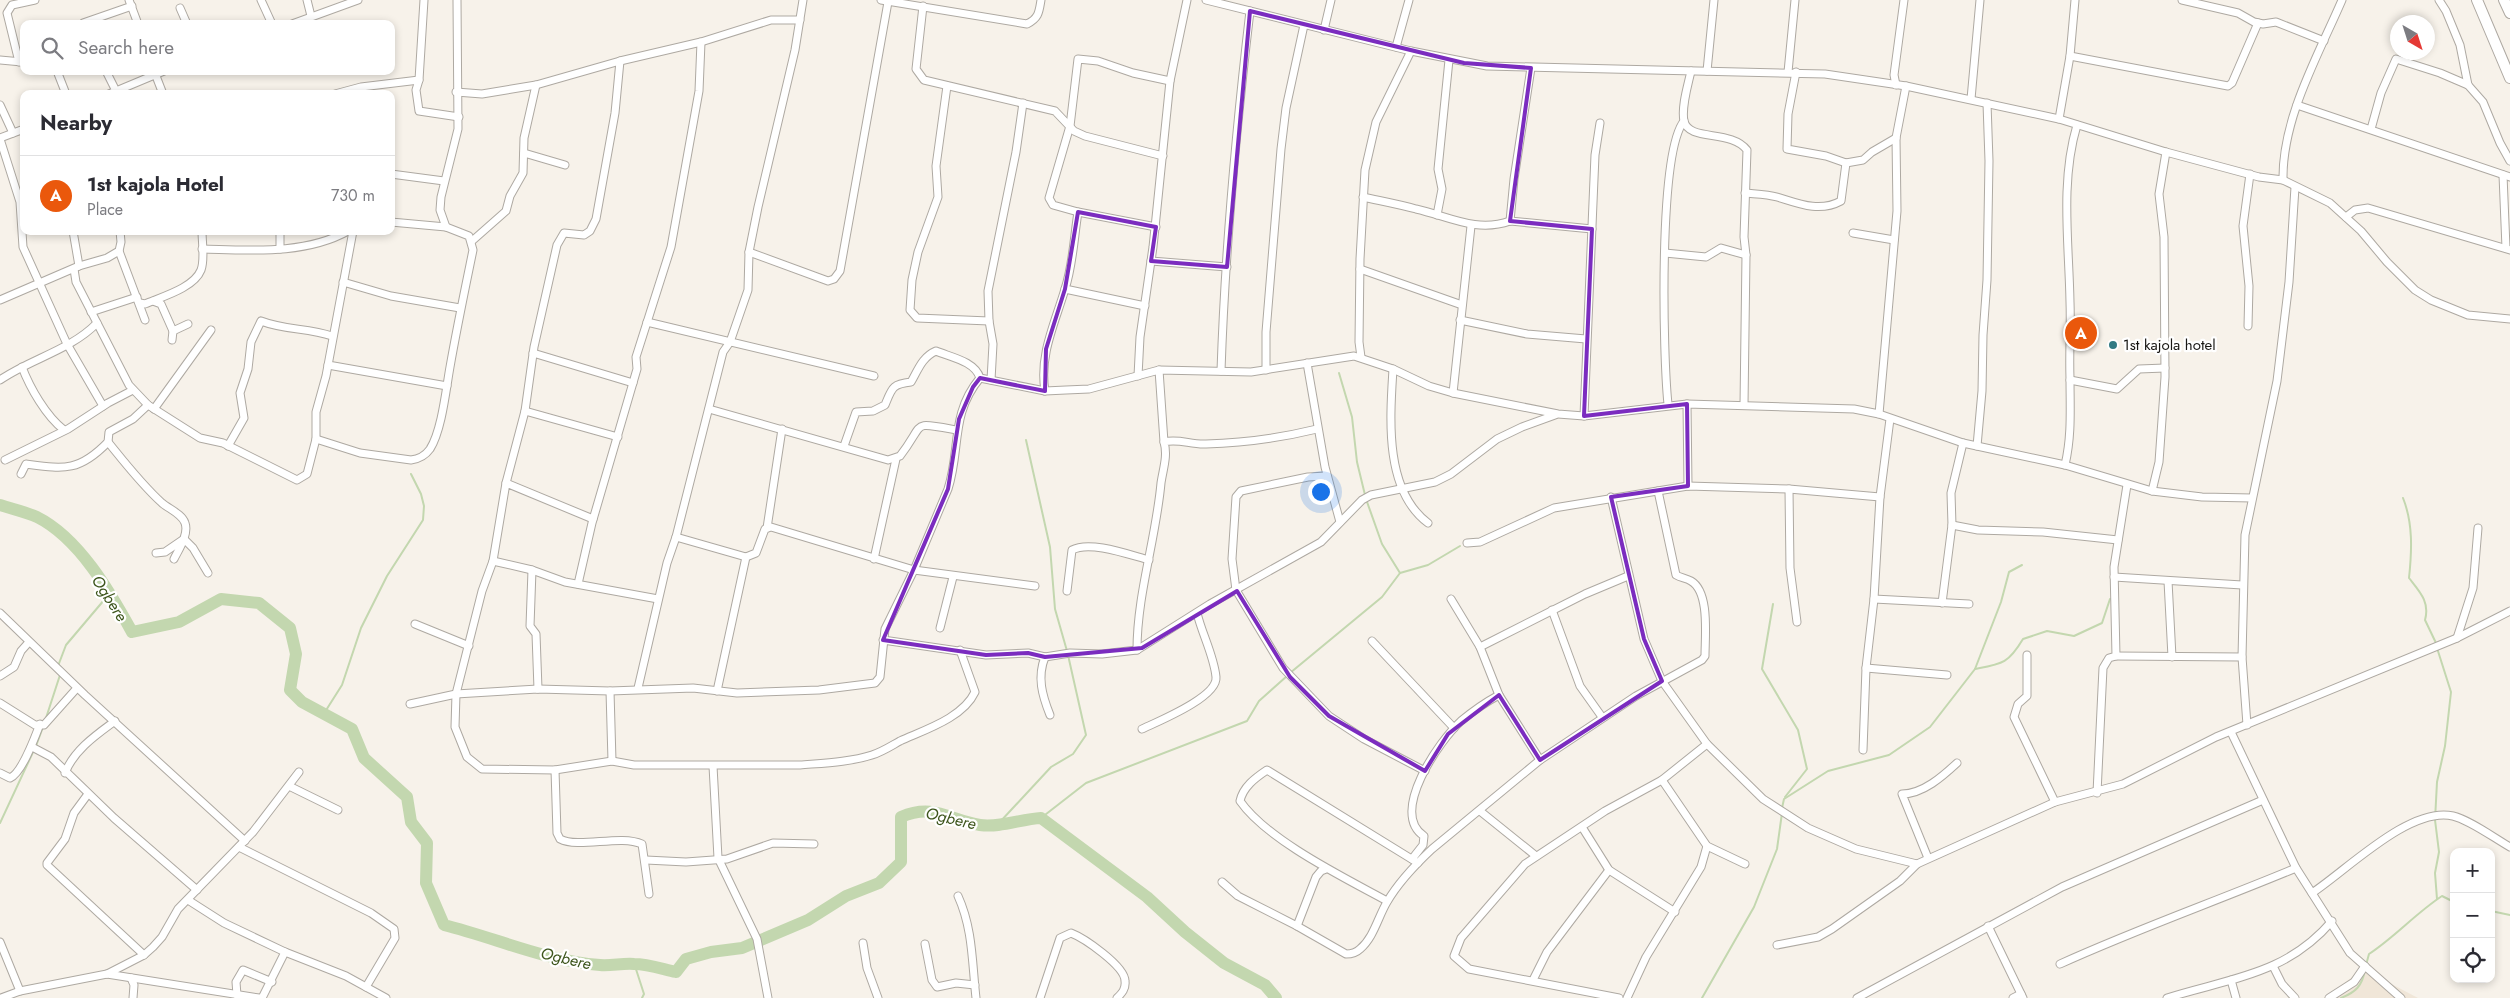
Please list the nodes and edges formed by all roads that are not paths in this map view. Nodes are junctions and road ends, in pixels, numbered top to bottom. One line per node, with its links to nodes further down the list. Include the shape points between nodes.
1 (35, 0): 42 (street, via 12,5 7,13)
2 (261, 0): 33 (street)
3 (307, 0): 29 (street)
4 (358, 0): 29 (street)
5 (424, 0): 61 (street)
6 (458, 0): 73 (street)
7 (804, 0): 35 (street)
8 (1041, 0): 25 (street, via 1039,15 1027,24)
9 (1187, 0): 62 (street)
10 (1206, 0): 27 (street)
11 (1331, 0): 38 (street)
12 (1409, 0): 43 (street)
13 (1714, 0): 53 (street)
14 (1795, 0): 54 (street)
15 (1904, 0): 64 (street, via 1894,75)
16 (1980, 0): 74 (street)
17 (2075, 0): 45 (street)
18 (2182, 0): 36 (street, via 2238,13)
19 (2342, 0): 39 (street)
20 (2439, 0): 65 (street, via 2460,45)
21 (2477, 0): 60 (highway)
22 (2504, 0): 28 (highway)
23 (884, 1): 25 (street); 128 (street, via 840,271 828,281)
24 (131, 3): 30 (street); 31 (street)
25 (923, 6): 66 (street, via 916,69 924,80)
26 (180, 8): 32 (street)
27 (1250, 11): 37 (street); 133 (street)
28 (2510, 13)
29 (312, 16): 34 (street)
30 (90, 20)
31 (137, 20)
32 (185, 20)
33 (270, 20)
34 (302, 20)
35 (800, 20): 41 (street, via 771,20); 128 (street)
36 (2258, 22): 39 (street, via 2276,22); 45 (street, via 2228,86)
37 (1304, 25): 38 (street); 168 (street, via 1286,108 1281,150 1266,332)
38 (1324, 30): 43 (street)
39 (2324, 41): 78 (street)
40 (20, 42): 42 (street)
41 (701, 42): 49 (street); 148 (street, via 699,91 673,239)
42 (15, 44): 46 (street)
43 (1396, 47): 44 (street)
44 (1411, 51): 48 (street); 103 (street, via 1376,122)
45 (2070, 56): 80 (street)
46 (20, 57)
47 (0, 60): 50 (street)
48 (1449, 60): 51 (street); 106 (street, via 1438,169 1442,189)
49 (620, 61): 63 (street); 160 (street, via 615,112 596,218 584,236 564,233 557,245)
50 (20, 62)
51 (1531, 68): 52 (street); 108 (street)
52 (1691, 71): 53 (street); 81 (street)
53 (1707, 71): 54 (street)
54 (1788, 72): 55 (street)
55 (1796, 72): 64 (street); 94 (street, via 1788,114 1787,149)
56 (59, 75): 68 (street)
57 (107, 75): 69 (street)
58 (153, 75): 70 (street)
59 (158, 75): 71 (street)
60 (2510, 78)
61 (419, 80): 72 (street); 79 (street, via 416,90 419,111)
62 (1170, 81): 84 (street, via 1098,61 1078,59); 92 (street)
63 (536, 85): 73 (street, via 482,94); 91 (street, via 524,138)
64 (1896, 85): 67 (street)
65 (2468, 85): 85 (street, via 2440,72 2396,59 2381,92); 93 (street, via 2483,102)
66 (947, 86): 76 (street); 149 (street, via 936,166 938,198 918,252 910,310 917,318)
67 (1906, 86): 74 (street); 88 (street)
68 (64, 90)
69 (112, 90)
70 (118, 90)
71 (162, 90)
72 (350, 90)
73 (456, 92): 79 (street)
74 (1970, 99): 75 (street)
75 (1987, 102): 80 (street); 203 (street, via 1987,280)
76 (1023, 103): 84 (street, via 1055,111); 149 (street, via 988,291)
77 (0, 105): 87 (street)
78 (2297, 105): 85 (street); 99 (street, via 2283,156)
79 (459, 117): 100 (street)
80 (2060, 119): 83 (street)
81 (1684, 120): 102 (street, via 1694,133 1732,138 1744,146 1747,150); 129 (street, via 1675,136)
82 (1600, 123): 113 (street, via 1595,155)
83 (2077, 125): 90 (street); 175 (street, via 2071,143 2067,187)
84 (1070, 126): 92 (street, via 1085,136); 105 (street, via 1048,198 1053,205)
85 (2371, 129): 98 (street)
86 (20, 130): 87 (street)
87 (13, 133): 89 (street)
88 (1896, 138): 94 (street, via 1864,160); 122 (street)
89 (0, 139): 104 (street)
90 (2166, 152): 96 (street); 165 (street, via 2158,194 2164,237)
91 (524, 153): 95 (street); 123 (street, via 523,172 506,211)
92 (1163, 156): 112 (street)
93 (2510, 161)
94 (1846, 163): 102 (street, via 1843,196 1836,204 1814,207 1790,203 1771,195)
95 (565, 165)
96 (2250, 174): 99 (street); 152 (street, via 2243,226)
97 (395, 175): 100 (street)
98 (2506, 176): 126 (street)
99 (2283, 180): 101 (street)
100 (444, 181): 111 (street, via 440,210)
101 (2295, 186): 107 (street, via 2322,198); 218 (street, via 2289,282 2277,381)
102 (1745, 193): 130 (street)
103 (1363, 197): 106 (street); 134 (street)
104 (20, 204)
105 (1078, 212): 112 (street); 137 (street)
106 (1437, 215): 110 (street)
107 (2346, 217): 126 (street, via 2355,210 2368,208); 145 (street, via 2415,290 2431,300 2468,315)
108 (1510, 221): 110 (street, via 1499,225); 113 (street)
109 (395, 222): 111 (street)
110 (1471, 226): 141 (street)
111 (446, 227): 123 (street, via 465,233)
112 (1156, 227): 131 (street)
113 (1592, 230): 156 (street)
114 (1853, 234): 122 (street)
115 (23, 235): 136 (street, via 23,247)
116 (73, 235): 132 (street)
117 (121, 235): 127 (street)
118 (202, 235): 125 (street)
119 (280, 235): 124 (street)
120 (337, 235): 124 (street, via 309,245)
121 (352, 235): 135 (street)
122 (1894, 240): 189 (street)
123 (472, 241): 143 (street, via 473,250)
124 (280, 248): 125 (street)
125 (202, 249): 140 (street, via 202,269 197,276 179,290)
126 (2508, 249)
127 (119, 251): 132 (street, via 108,258); 139 (street)
128 (749, 252): 158 (street, via 748,290)
129 (1665, 253): 130 (street, via 1706,257 1721,248); 181 (street, via 1664,364)
130 (1746, 255): 183 (street)
131 (1151, 261): 133 (street); 142 (street)
132 (76, 267): 136 (street); 144 (street, via 76,282)
133 (1227, 267): 169 (street)
134 (1360, 268): 141 (street); 161 (street)
135 (343, 282): 143 (street, via 391,296); 155 (street)
136 (38, 283): 138 (street); 159 (street)
137 (1065, 289): 142 (street); 179 (street, via 1046,349 1042,377)
138 (0, 300)
139 (139, 300): 140 (street, via 145,304); 144 (street); 146 (street)
140 (153, 300): 154 (street, via 160,304)
141 (1462, 305): 147 (street)
142 (1145, 306): 171 (street)
143 (460, 308): 177 (street)
144 (91, 312): 150 (street)
145 (2510, 319)
146 (145, 320)
147 (1460, 320): 156 (street, via 1527,334); 180 (street)
148 (647, 322): 158 (street); 176 (street, via 636,357)
149 (989, 322): 174 (street)
150 (97, 323): 159 (street); 178 (street)
151 (188, 324): 154 (street)
152 (2248, 326)
153 (211, 330): 185 (street)
154 (173, 331): 157 (street)
155 (332, 336): 163 (street); 201 (street, via 315,330 280,328 261,322 251,342 248,369 240,393 244,418)
156 (1586, 339): 190 (street)
157 (172, 340)
158 (730, 342): 170 (street); 186 (street, via 723,352)
159 (68, 344): 164 (street); 184 (street)
160 (532, 354): 176 (street); 187 (street)
161 (1361, 357): 162 (street); 166 (street)
162 (1306, 363): 168 (street); 193 (street)
163 (328, 366): 177 (street); 197 (street, via 316,412)
164 (22, 367): 173 (street); 194 (street, via 29,384)
165 (2165, 368): 175 (street, via 2139,369 2117,389); 215 (street, via 2159,462)
166 (1393, 369): 180 (street); 213 (street, via 1394,451)
167 (1159, 370): 169 (street); 171 (street); 199 (street)
168 (1266, 370): 169 (street)
169 (1221, 371)
170 (874, 376)
171 (1138, 376): 179 (street, via 1089,389)
172 (980, 378): 174 (street); 195 (street, via 965,400); 202 (street, via 978,372 964,362 932,352 925,357 911,382 898,384 891,391 885,405 873,411 856,412)
173 (0, 380)
174 (991, 380): 179 (street)
175 (2070, 380): 206 (street, via 2071,424)
176 (633, 382): 196 (street)
177 (447, 386): 197 (street, via 430,448 420,459 360,453)
178 (133, 390): 184 (street); 185 (street)
179 (1045, 391)
180 (1453, 393): 188 (street)
181 (1668, 404): 182 (street); 190 (street)
182 (1688, 404): 183 (street); 211 (street)
183 (1744, 405): 189 (street, via 1854,409)
184 (103, 406): 194 (street)
185 (151, 407): 198 (street, via 109,432); 201 (street, via 200,438 213,439)
186 (710, 408): 192 (street); 225 (street)
187 (524, 411): 196 (street); 209 (street)
188 (1558, 414): 190 (street); 213 (street, via 1497,439 1452,474 1435,482)
189 (1879, 414): 191 (street)
190 (1584, 416)
191 (1890, 418): 200 (street); 217 (street)
192 (782, 429): 202 (street); 223 (street)
193 (1317, 429): 199 (street, via 1275,439 1228,443); 208 (street)
194 (64, 430): 205 (street)
195 (956, 430): 204 (street, via 924,424 917,428 904,452); 236 (street, via 952,477)
196 (618, 438): 219 (street)
197 (316, 439): 201 (street, via 307,474 297,480)
198 (108, 442): 207 (street, via 79,466 53,468 26,464); 226 (street, via 150,492 180,515 186,524)
199 (1164, 442): 233 (street, via 1167,451)
200 (1963, 443): 203 (street); 222 (street, via 1951,493)
201 (228, 446)
202 (844, 446): 204 (street, via 885,460)
203 (1977, 446): 206 (street)
204 (896, 459): 232 (street)
205 (5, 460)
206 (2064, 465): 210 (street)
207 (21, 474)
208 (1327, 476): 220 (street); 245 (street, via 1240,491 1236,497 1232,558)
209 (506, 483): 219 (street); 234 (street)
210 (2127, 485): 215 (street); 227 (street)
211 (1688, 486): 212 (street); 214 (street)
212 (1789, 489): 217 (street); 256 (street, via 1790,568)
213 (1401, 490): 220 (street, via 1362,500); 221 (street)
214 (1658, 491): 216 (street); 275 (street, via 1673,567 1676,575 1691,581 1701,591 1706,620 1705,656)
215 (2152, 491): 218 (street)
216 (1611, 497): 228 (street, via 1554,508 1480,542); 239 (street)
217 (1880, 497): 249 (street)
218 (2252, 498): 243 (street, via 2245,536)
219 (593, 519): 242 (street)
220 (1340, 522): 245 (street, via 1321,542)
221 (1428, 524)
222 (1952, 524): 227 (street, via 1978,530 2043,532); 250 (street)
223 (767, 528): 230 (street, via 756,553); 232 (street, via 776,528)
224 (2478, 528): 259 (street, via 2473,588)
225 (676, 537): 230 (street); 248 (street)
226 (184, 539): 229 (street, via 165,552); 231 (street); 237 (street)
227 (2118, 540): 240 (street)
228 (1467, 543)
229 (156, 553)
230 (746, 557): 279 (street)
231 (174, 559)
232 (874, 559): 236 (street)
233 (1149, 560): 246 (street, via 1110,550 1078,547 1072,550 1069,558); 266 (street, via 1138,616)
234 (493, 561): 235 (street); 263 (street)
235 (532, 570): 242 (street); 278 (street, via 530,626 536,634)
236 (914, 570): 238 (street); 260 (street)
237 (208, 573)
238 (953, 576): 244 (street); 258 (street)
239 (1628, 576): 252 (street); 275 (street, via 1644,639)
240 (2114, 577): 241 (street); 268 (street)
241 (2168, 581): 243 (street); 269 (street)
242 (578, 584): 248 (street)
243 (2242, 585): 271 (street)
244 (1034, 586)
245 (1236, 590): 255 (street); 301 (street, via 1283,668 1329,716 1364,739)
246 (1067, 591)
247 (1451, 598): 264 (street)
248 (658, 599): 277 (street)
249 (1874, 599): 250 (street); 272 (street)
250 (1942, 602): 251 (street)
251 (1968, 604)
252 (1552, 610): 264 (street); 286 (street, via 1580,686)
253 (2510, 611): 259 (street)
254 (0, 613): 262 (street)
255 (1197, 613): 266 (street); 291 (street, via 1213,665 1215,685 1199,700)
256 (1797, 622)
257 (415, 624): 263 (street)
258 (940, 628)
259 (2457, 638): 289 (street)
260 (883, 640): 265 (street); 279 (street, via 880,677 875,683 819,690)
261 (1372, 641): 290 (street)
262 (29, 642): 274 (street, via 14,667); 276 (street)
263 (469, 646): 281 (street)
264 (1480, 647): 282 (street)
265 (960, 650): 270 (street, via 986,655 1028,653); 299 (street, via 974,692 972,699 923,732 872,755 827,763)
266 (1137, 650): 270 (street)
267 (2027, 654): 310 (street, via 2026,696 2018,704 2014,717)
268 (2116, 656): 269 (street); 307 (street, via 2109,658 2102,668)
269 (2172, 656): 271 (street)
270 (1046, 657): 285 (street, via 1040,680)
271 (2242, 657): 289 (street)
272 (1866, 668): 273 (street); 295 (street)
273 (1947, 675)
274 (0, 676)
275 (1662, 681): 286 (street); 293 (street)
276 (77, 688): 287 (street); 288 (street, via 44,725)
277 (638, 688): 279 (street); 280 (street)
278 (538, 689): 280 (street); 281 (street)
279 (717, 690)
280 (610, 691): 297 (street)
281 (456, 694): 284 (street); 300 (street, via 455,727 467,757 482,769)
282 (1499, 695): 290 (street, via 1485,702); 296 (street)
283 (0, 703): 288 (street, via 35,725)
284 (410, 704)
285 (1050, 715)
286 (1602, 717): 296 (street)
287 (115, 721): 302 (street, via 79,751); 314 (street)
288 (40, 724): 294 (street)
289 (2247, 725): 292 (street)
290 (1454, 728): 301 (street)
291 (1142, 730)
292 (2231, 732): 307 (street, via 2123,784); 309 (street)
293 (1707, 744): 305 (street); 325 (street, via 1763,799 1808,828 1856,849)
294 (32, 747): 302 (street, via 51,757); 304 (street, via 17,775 10,778)
295 (1863, 750)
296 (1540, 760): 312 (street)
297 (612, 761): 299 (street, via 634,765); 300 (street)
298 (1957, 763): 321 (street, via 1926,787 1902,794)
299 (714, 766): 320 (street)
300 (555, 770): 322 (street, via 557,833 560,838 634,840 642,844)
301 (1425, 771): 323 (street, via 1410,807 1415,828 1424,836)
302 (65, 772): 308 (street)
303 (299, 772): 306 (street)
304 (0, 773)
305 (1662, 780): 313 (street); 316 (street)
306 (289, 786): 311 (street); 314 (street)
307 (2097, 792): 310 (street)
308 (88, 794): 330 (street); 345 (street, via 80,803 65,839 47,865)
309 (2262, 800): 327 (street); 339 (street, via 2062,887)
310 (2055, 802): 321 (street)
311 (338, 810)
312 (1480, 811): 319 (street); 323 (street)
313 (1582, 827): 319 (street); 328 (street)
314 (245, 841): 317 (street)
315 (814, 844): 320 (street, via 773,844 727,859)
316 (1707, 846): 324 (street); 336 (street, via 1700,867)
317 (239, 847): 330 (street); 358 (street, via 370,913 394,929 395,938)
318 (2510, 847): 331 (street, via 2454,816 2430,815 2403,827)
319 (1536, 856): 354 (street, via 1520,869 1462,938 1454,956 1469,969)
320 (718, 858): 322 (street, via 686,862); 367 (street, via 757,939)
321 (1928, 858): 325 (street)
322 (646, 860): 332 (street)
323 (1415, 861): 326 (street, via 1278,775 1267,770 1254,778 1240,798 1246,810); 335 (street)
324 (1745, 864)
325 (1916, 864): 343 (street, via 1887,891 1832,929 1818,937)
326 (1323, 868): 335 (street); 338 (street, via 1309,893)
327 (2296, 868): 331 (street); 347 (street)
328 (1609, 870): 336 (street); 354 (street, via 1546,952)
329 (1222, 882): 338 (street, via 1238,896)
330 (197, 890): 334 (street)
331 (2312, 893): 337 (street)
332 (650, 894)
333 (958, 896): 357 (street, via 969,928)
334 (188, 900): 344 (street, via 224,923); 345 (street, via 178,909 162,937)
335 (1387, 901): 338 (street, via 1377,925 1360,949 1352,954 1346,954)
336 (1675, 912): 373 (street, via 1646,957)
337 (2332, 921): 348 (street, via 2308,946); 349 (street, via 2350,953)
338 (1297, 926)
339 (1988, 926): 362 (street); 374 (street)
340 (0, 942): 359 (street)
341 (863, 943): 368 (street, via 867,968)
342 (925, 944): 357 (street, via 932,980 938,988 956,983)
343 (1778, 945)
344 (285, 952): 356 (street); 358 (street)
345 (144, 954): 346 (street)
346 (122, 964): 350 (street); 351 (street)
347 (2060, 964)
348 (2273, 966): 355 (street); 378 (street, via 2282,984)
349 (2365, 966): 379 (street, via 2354,982); 380 (street)
350 (106, 974): 351 (street); 359 (street)
351 (123, 976): 352 (street)
352 (131, 978): 353 (street); 360 (street)
353 (144, 979): 360 (street); 361 (street)
354 (1534, 980): 372 (street)
355 (2231, 980): 376 (street); 377 (street)
356 (272, 982): 361 (street, via 243,970 236,982); 365 (street)
357 (975, 984): 369 (street)
358 (366, 987): 366 (street)
359 (20, 991): 364 (street)
360 (134, 994)
361 (237, 995): 363 (street)
362 (2022, 996): 375 (street)
363 (248, 997): 365 (street)
364 (0, 998)
365 (261, 998)
366 (386, 998)
367 (768, 998)
368 (878, 998)
369 (976, 998)
370 (1040, 998): 371 (street, via 1060,938 1071,933 1111,961 1124,975 1124,989)
371 (1117, 998)
372 (1619, 998)
373 (1627, 998)
374 (1857, 998)
375 (2013, 998)
376 (2167, 998)
377 (2236, 998)
378 (2295, 998)
379 (2329, 998)
380 (2401, 998)

